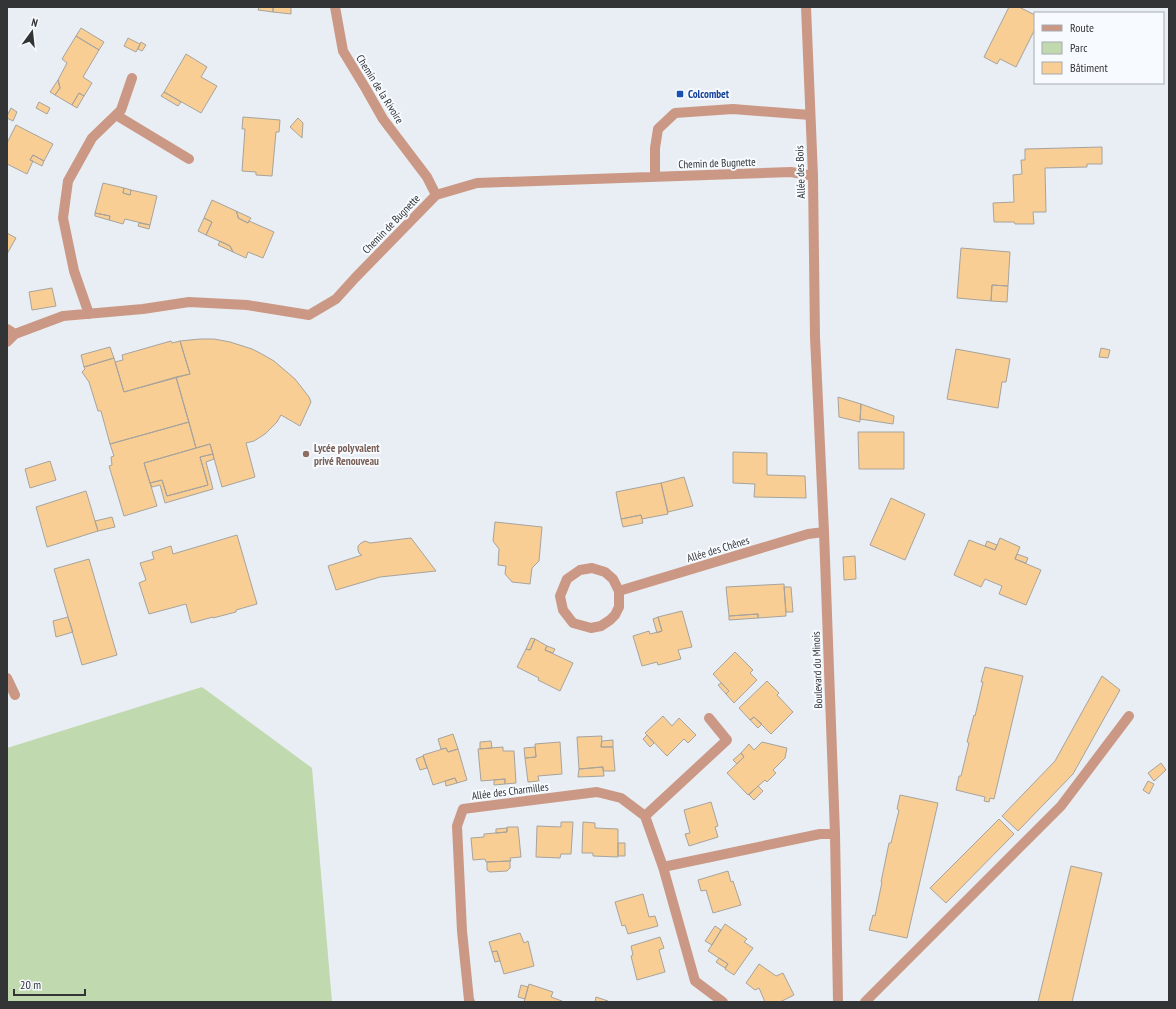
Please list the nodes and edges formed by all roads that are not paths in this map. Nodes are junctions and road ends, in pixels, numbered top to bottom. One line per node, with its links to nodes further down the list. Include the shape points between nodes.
1 (335, 7): 9 (street, Chemin de la Rivoire, via 343,51 383,119 426,177)
2 (806, 7): 5 (street, Allée des Bois)
3 (132, 78): 4 (street, via 121,110)
4 (116, 115): 6 (street); 10 (street, via 92,138 68,181 63,218 74,271)
5 (810, 115): 7 (street, Allée des Bois); 8 (street, via 733,109 675,113 658,129)
6 (189, 160)
7 (813, 176): 8 (street, Chemin de Bugnette, via 791,172); 12 (street, Allée des Bois)
8 (655, 177): 9 (street, Chemin de Bugnette, via 477,183)
9 (436, 195): 10 (street, Chemin de Bugnette, via 336,299 309,315 247,305 189,302)
10 (89, 314): 11 (street, Chemin de Bugnette, via 63,316)
11 (11, 331): 13 (street)
12 (815, 337): 14 (street, Boulevard du Minois)
13 (7, 342)
14 (824, 532): 15 (street, Allée des Chênes, via 808,534); 21 (street, Boulevard du Minois)
15 (619, 591): 15 (street, via 613,579 605,572 592,568 580,570 567,579 560,596 563,610 574,623 590,628 601,626 615,615 619,607)
16 (7, 678): 17 (street)
17 (15, 695)
18 (1128, 716): 26 (street, via 1061,806)
19 (709, 718): 20 (street, via 727,740)
20 (645, 816): 22 (street); 23 (street, Allée des Charmilles, via 621,798 597,792 463,809 457,826 462,931)
21 (835, 834): 22 (street, via 820,834); 25 (street, Boulevard du Minois)
22 (663, 867): 24 (street, via 695,981)
23 (470, 1002)
24 (723, 1002)
25 (838, 1002)
26 (865, 1002)

